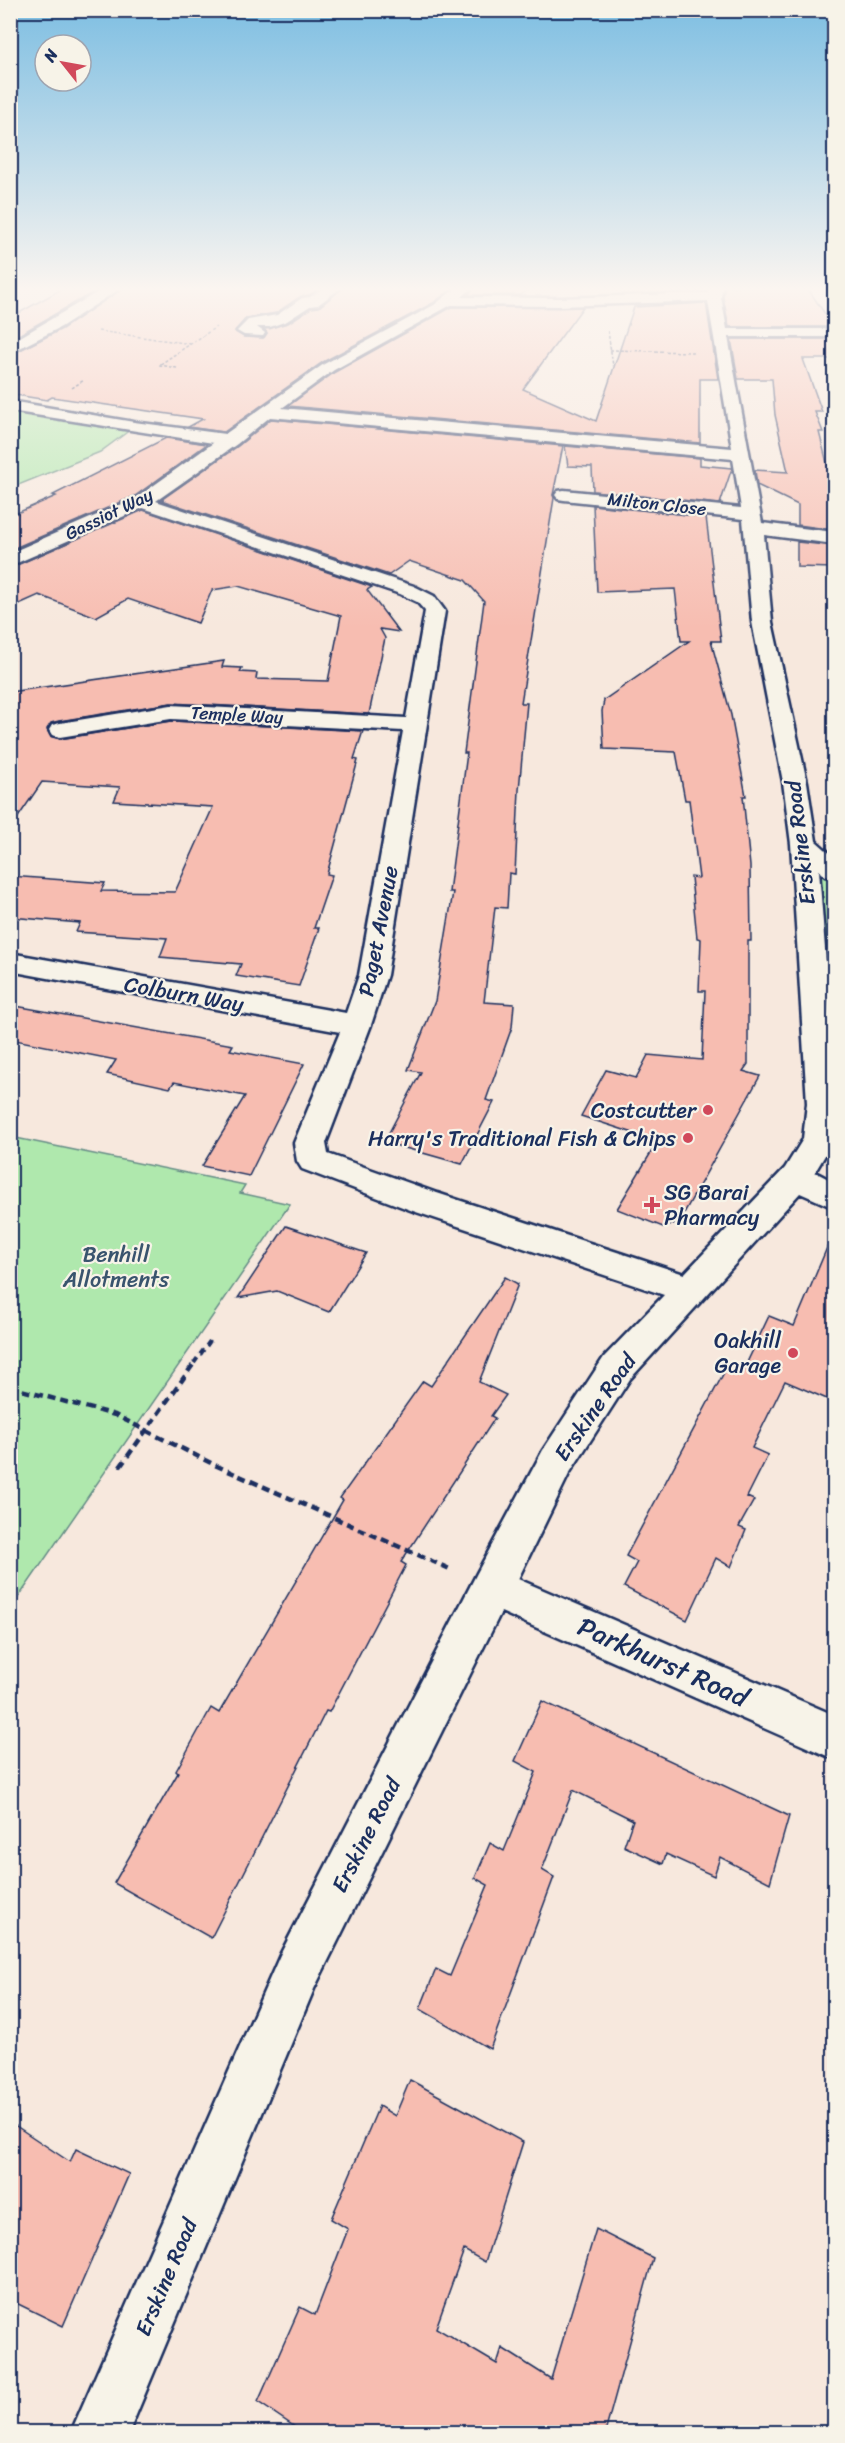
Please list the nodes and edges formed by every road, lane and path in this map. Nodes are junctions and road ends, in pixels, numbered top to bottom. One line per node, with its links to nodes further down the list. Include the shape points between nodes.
1 (284, 400): 4 (street, Gassiot Way)
2 (732, 400): 6 (street, Erskine Road)
3 (10, 406): 5 (street)
4 (268, 412): 5 (street, Gassiot Way); 6 (street)
5 (231, 440): 8 (street, Gassiot Way)
6 (740, 454): 9 (street, Erskine Road)
7 (564, 495): 9 (street, Milton Close)
8 (142, 502): 11 (street, Gassiot Way); 12 (street, Paget Avenue, via 423,597 432,604 435,611)
9 (752, 521): 10 (street, Milton Close); 14 (street, Erskine Road, via 762,622)
10 (834, 538)
11 (10, 560)
12 (415, 725): 13 (street, Temple Way, via 171,712); 17 (street, Paget Avenue, via 373,975)
13 (60, 730)
14 (804, 844): 15 (street); 18 (street, Erskine Road)
15 (834, 870)
16 (10, 962): 17 (street, Colburn Way)
17 (357, 1025): 21 (street, Paget Avenue, via 310,1143 313,1161)
18 (827, 1057): 19 (street, Erskine Road, via 819,1140)
19 (796, 1177): 20 (street); 21 (street, Erskine Road)
20 (834, 1196)
21 (690, 1290): 26 (street, Erskine Road, via 617,1368 556,1462)
22 (210, 1341): 24 (path)
23 (10, 1387): 24 (path, via 115,1415)
24 (145, 1430): 25 (path); 26 (path, via 217,1466)
25 (120, 1467)
26 (491, 1587): 27 (street, Parkhurst Road); 28 (street, Erskine Road, via 297,1972)
27 (834, 1737)
28 (100, 2433)

